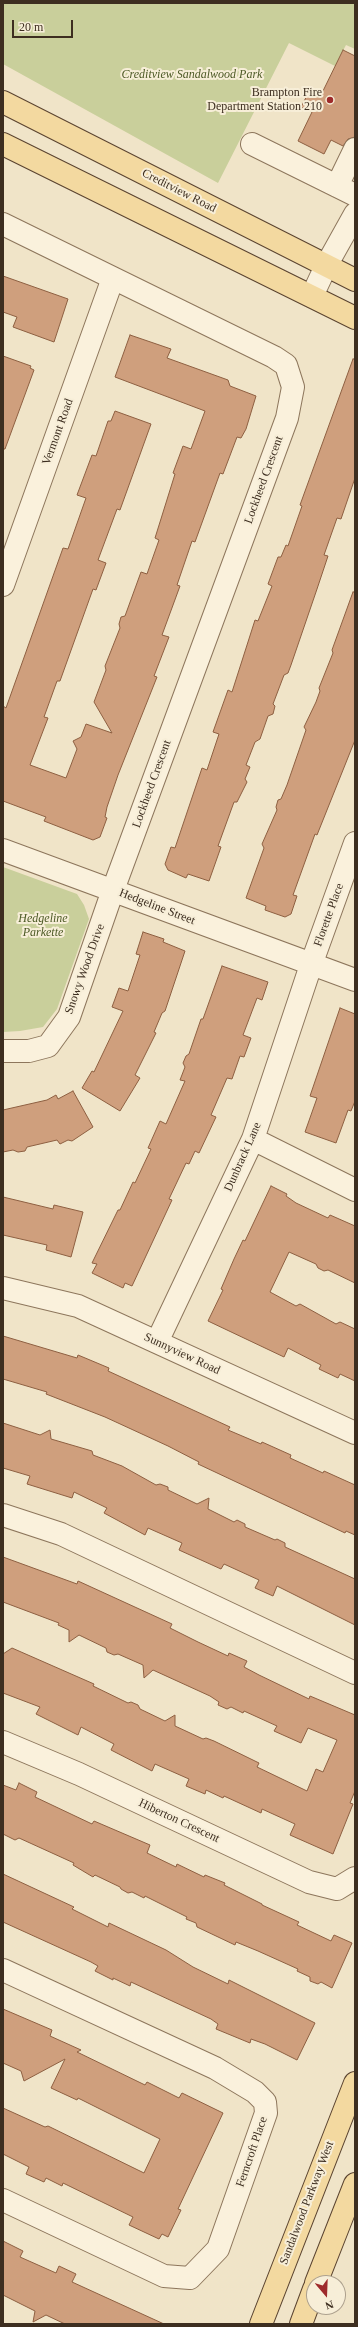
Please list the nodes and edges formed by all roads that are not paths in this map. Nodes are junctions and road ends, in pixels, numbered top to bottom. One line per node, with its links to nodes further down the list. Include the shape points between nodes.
1 (3, 102): 8 (main road, Creditview Road)
2 (3, 144): 11 (main road)
3 (252, 144): 5 (street)
4 (355, 149): 5 (street)
5 (350, 190)
6 (355, 214): 8 (street)
7 (3, 224): 9 (street, Lockheed Crescent)
8 (326, 266): 10 (main road, Creditview Road); 11 (street)
9 (113, 278): 13 (street, Vermont Road); 16 (street, Lockheed Crescent, via 274,357 286,365 293,387 286,418)
10 (355, 280)
11 (312, 296): 12 (main road)
12 (355, 318)
13 (3, 585)
14 (355, 843): 17 (street, Florette Place)
15 (3, 850): 16 (street, Hedgeline Street)
16 (113, 890): 17 (street, Hedgeline Street); 19 (street, Snowy Wood Drive, via 69,1017 48,1046 29,1051)
17 (311, 965): 18 (street, Hedgeline Street); 20 (street, Dunbrack Lane)
18 (355, 980)
19 (3, 1051)
20 (253, 1139): 21 (street); 23 (street, Dunbrack Lane)
21 (355, 1190)
22 (3, 1288): 23 (street, Sunnyview Road, via 78,1306)
23 (157, 1342): 24 (street, Sunnyview Road)
24 (355, 1433)
25 (3, 1515): 26 (street, via 61,1534)
26 (355, 1673)
27 (3, 1742): 28 (street, Hiberton Crescent, via 79,1774 309,1882 337,1889)
28 (355, 1878)
29 (3, 1970): 32 (street, Ferncroft Place, via 215,2068 255,2092 265,2102 266,2114 218,2249 190,2278 164,2276)
30 (355, 2083): 35 (main road, Sandalwood Parkway West)
31 (355, 2184): 33 (main road)
32 (3, 2200)
33 (319, 2275)
34 (306, 2311): 36 (main road)
35 (261, 2324)
36 (301, 2324)

